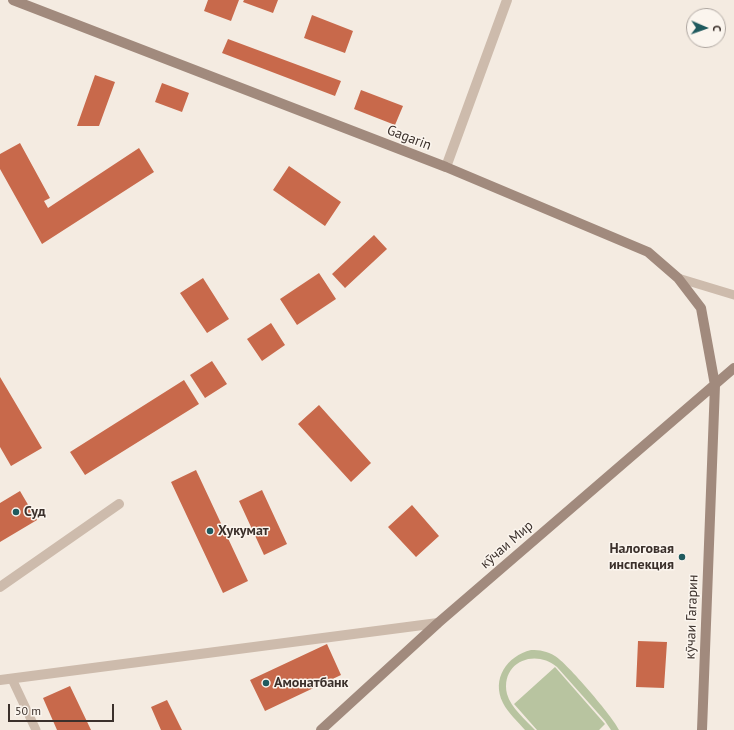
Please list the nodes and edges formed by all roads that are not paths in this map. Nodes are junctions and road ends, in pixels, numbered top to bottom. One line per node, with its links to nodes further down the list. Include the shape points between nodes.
1 (13, 0): 3 (main road, Gagarin)
2 (507, 0): 3 (street)
3 (446, 167): 4 (main road, Gagarin, via 648,252)
4 (678, 278): 5 (lane); 7 (main road, Gagarin, via 701,308)
5 (734, 295)
6 (734, 368): 7 (main road, кӯчаи Мир)
7 (715, 385): 10 (main road, кӯчаи Мир); 15 (main road, кӯчаи Гагарин)
8 (119, 504): 9 (street)
9 (0, 587)
10 (438, 623): 11 (street); 14 (main road, кӯчаи Мир)
11 (12, 679): 12 (street); 13 (lane)
12 (0, 680)
13 (36, 730)
14 (321, 730)
15 (702, 730)

